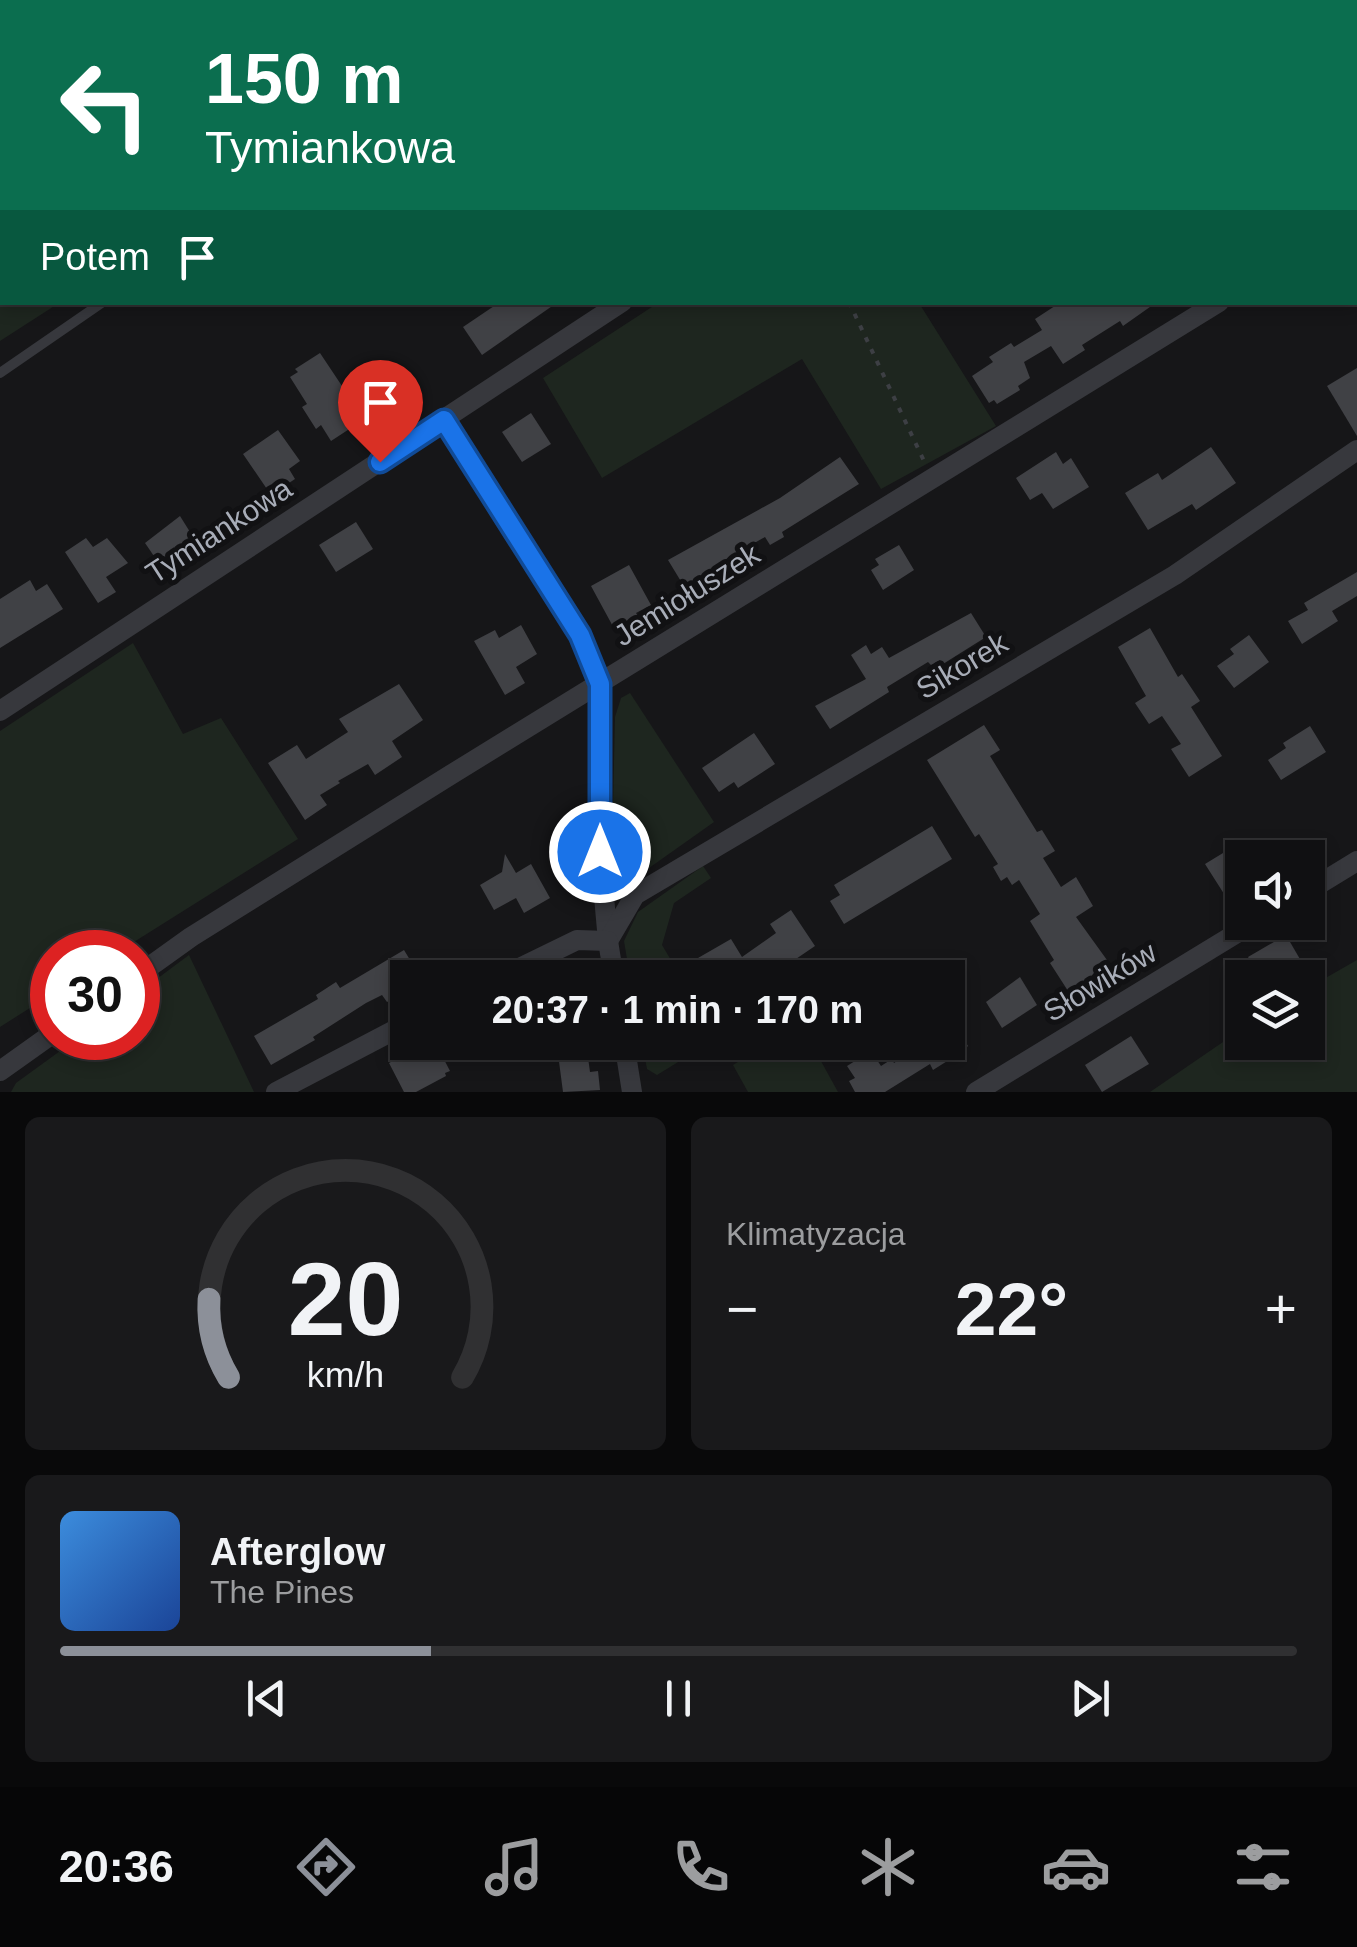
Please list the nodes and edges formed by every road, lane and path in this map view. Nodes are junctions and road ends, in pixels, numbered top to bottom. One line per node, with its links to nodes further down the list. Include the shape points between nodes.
1 (99, 305): 5 (lane)
2 (617, 305): 6 (street, Tymiankowa)
3 (850, 305): 8 (path)
4 (1214, 305): 8 (street, Jemiołuszek)
5 (0, 372)
6 (444, 420): 9 (street, via 580,635); 10 (street, Tymiankowa)
7 (1357, 450): 13 (street, Sikorek, via 1174,575 635,896)
8 (932, 479): 9 (street, Jemiołuszek)
9 (600, 684): 13 (street, via 600,852); 15 (street, Jemiołuszek)
10 (0, 712)
11 (1357, 861): 12 (street)
12 (1325, 881)
13 (608, 940): 16 (street, via 576,940); 17 (street)
14 (1225, 940): 24 (street, Słowików)
15 (160, 959)
16 (535, 960)
17 (611, 960)
18 (390, 1032): 22 (street)
19 (30, 1050): 21 (street)
20 (627, 1060): 23 (street)
21 (0, 1071)
22 (276, 1092)
23 (632, 1092)
24 (976, 1092)

